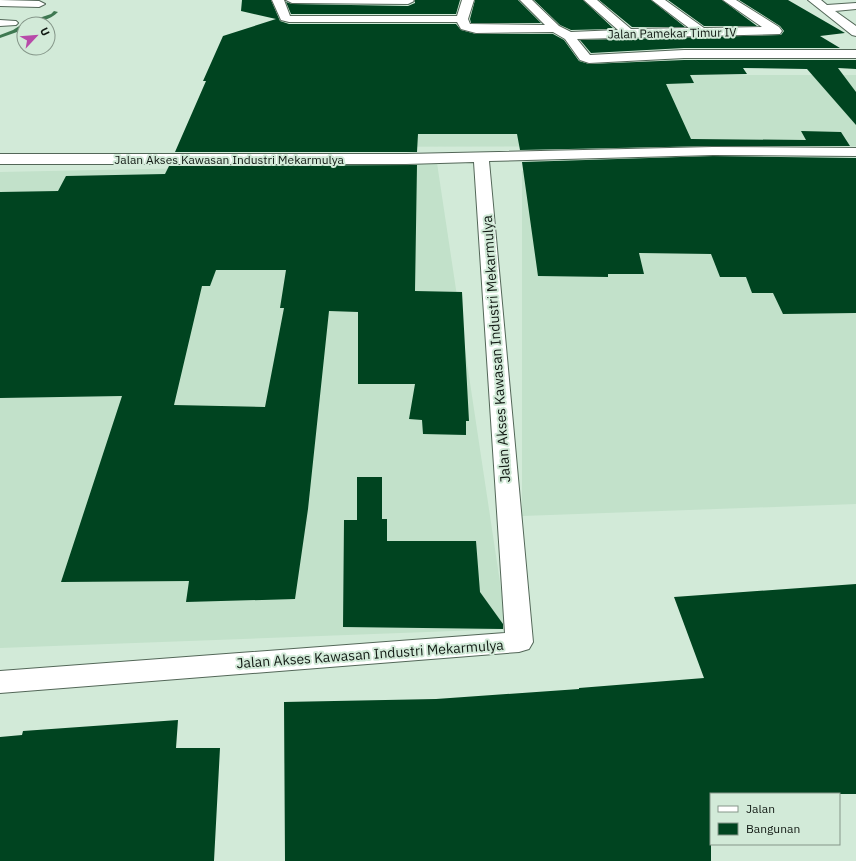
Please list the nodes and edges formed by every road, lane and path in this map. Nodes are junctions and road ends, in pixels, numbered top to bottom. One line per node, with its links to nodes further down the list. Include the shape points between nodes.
1 (278, 0): 16 (street, via 285,18 289,19)
2 (292, 0): 3 (street)
3 (344, 0): 10 (street)
4 (468, 0): 15 (street)
5 (526, 0): 19 (street)
6 (590, 0): 23 (street)
7 (658, 0): 21 (street)
8 (729, 0): 20 (street)
9 (814, 0): 14 (street)
10 (408, 1): 16 (street)
11 (0, 3): 12 (street)
12 (39, 4)
13 (856, 6): 14 (street)
14 (825, 8): 22 (street)
15 (462, 19): 16 (street); 19 (street, via 463,25 468,28)
16 (410, 20)
17 (0, 23): 18 (street)
18 (12, 23)
19 (556, 28): 24 (street)
20 (775, 30): 21 (street, Jalan Pamekar Timur IV); 25 (street)
21 (702, 32): 23 (street, Jalan Pamekar Timur IV)
22 (856, 32)
23 (628, 33): 24 (street, Jalan Pamekar Timur IV)
24 (570, 36): 25 (street, via 584,57 589,59 684,54)
25 (808, 54): 26 (street)
26 (856, 54)
27 (856, 152): 28 (street, Jalan Akses Kawasan Industri Mekarmulya, via 713,151)
28 (481, 158): 29 (street, Jalan Akses Kawasan Industri Mekarmulya); 30 (street, Jalan Akses Kawasan Industri Mekarmulya, via 519,642)
29 (0, 159)
30 (0, 682)

